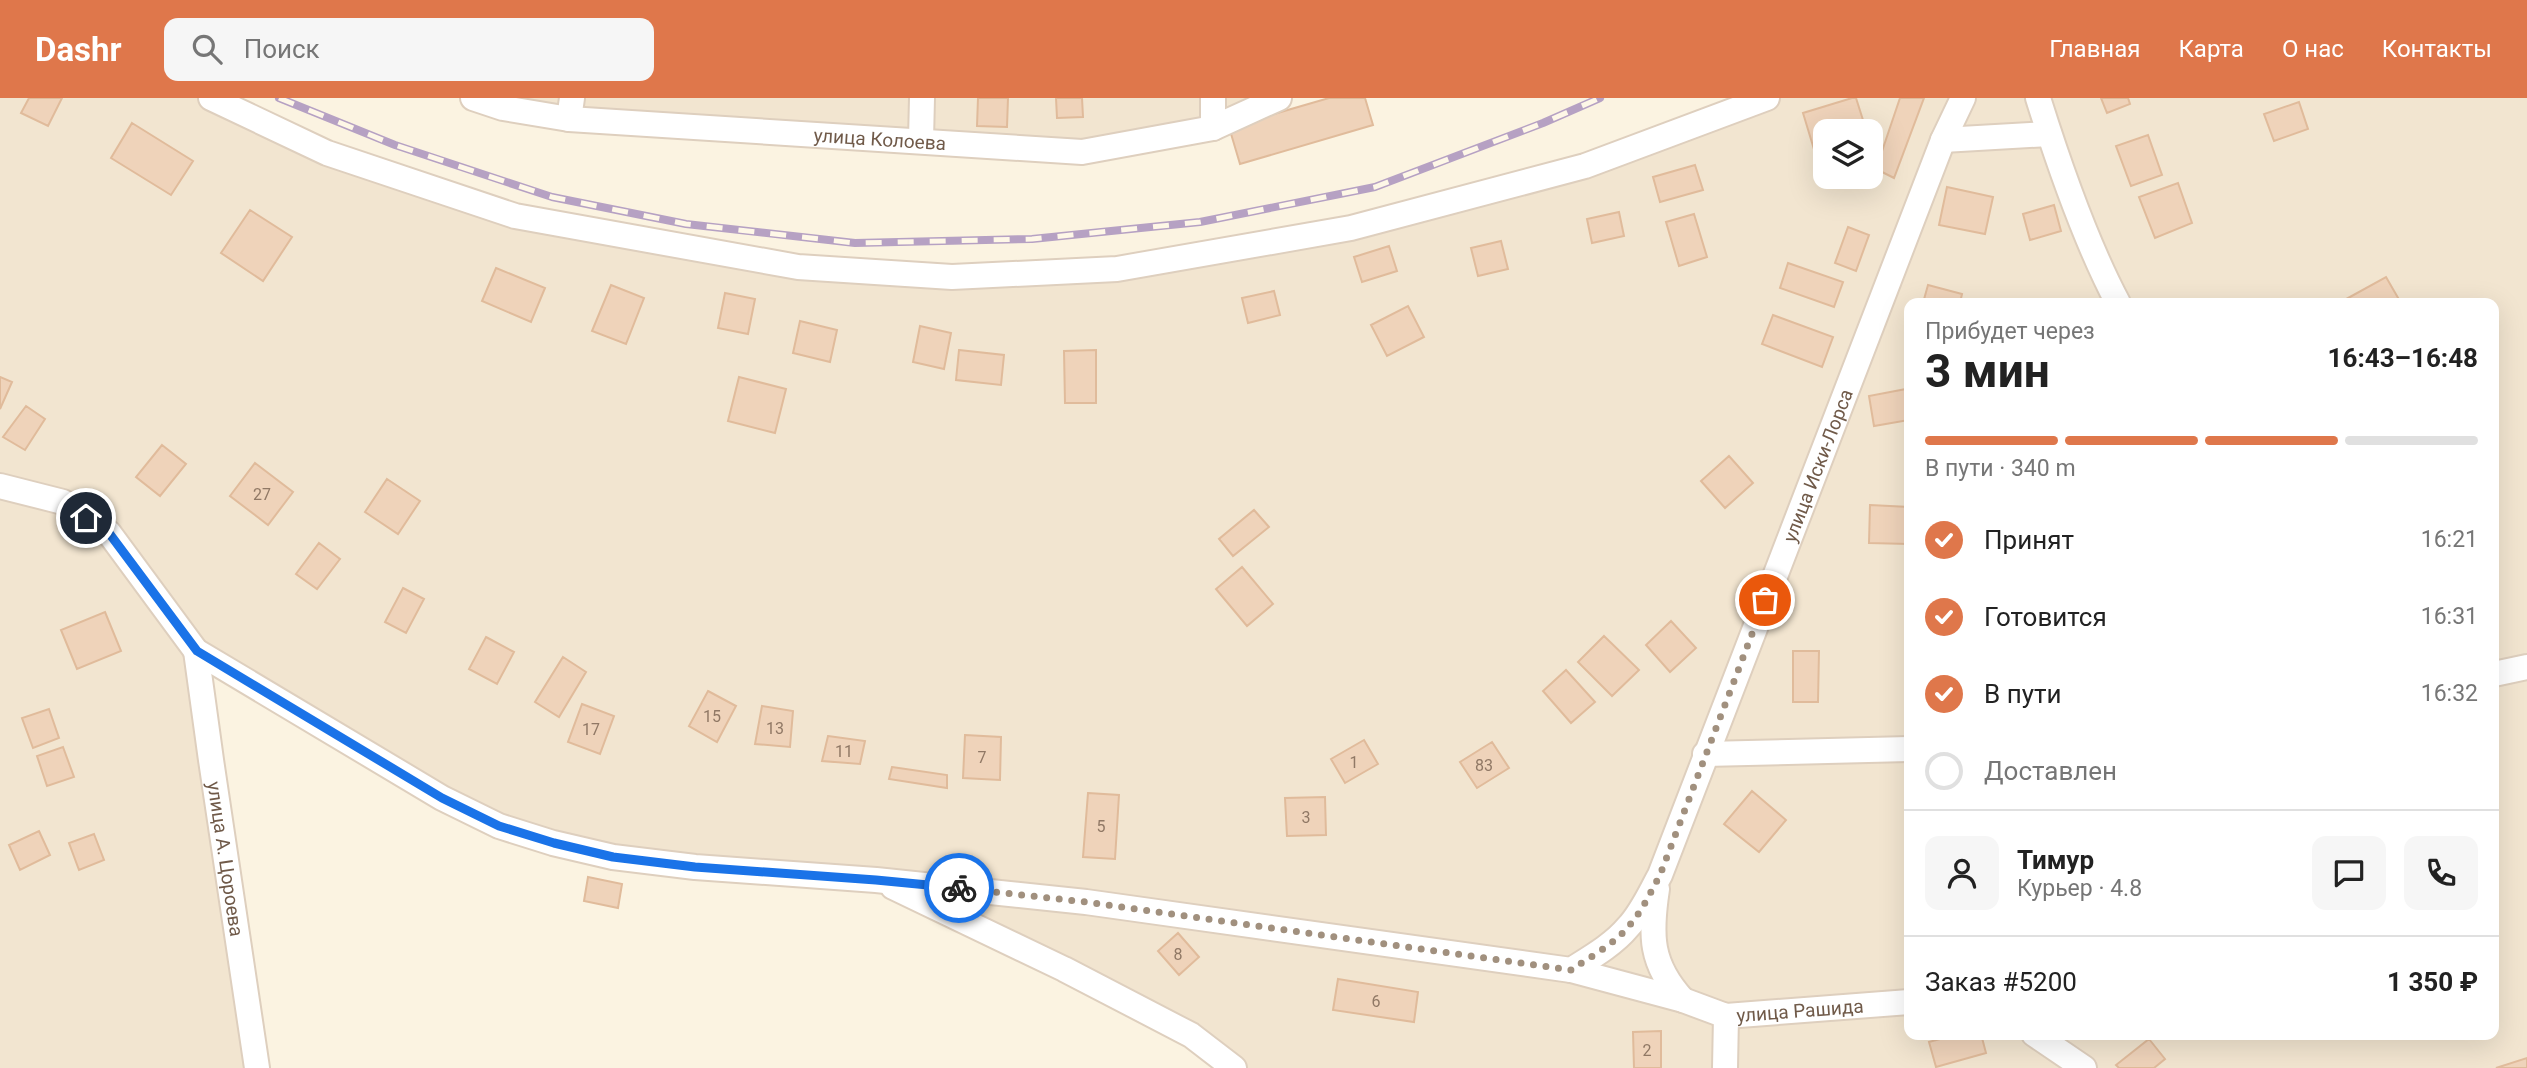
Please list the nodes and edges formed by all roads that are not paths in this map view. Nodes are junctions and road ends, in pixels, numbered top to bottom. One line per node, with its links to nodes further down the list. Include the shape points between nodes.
1 (211, 98): 6 (street, via 327,153 515,216 798,267 952,277 1117,269 1351,228 1585,166)
2 (474, 98): 9 (street, улица Колоева, via 503,108)
3 (922, 98): 12 (street)
4 (1213, 98): 10 (street)
5 (1279, 98): 10 (street, улица Колоева)
6 (1768, 98)
7 (1962, 98): 13 (street, улица Иски-Лорса)
8 (2038, 98): 11 (street)
9 (571, 108): 12 (street, улица Колоева)
10 (1213, 128): 12 (street, улица Колоева, via 1082,152)
11 (2049, 134): 13 (street); 14 (street)
12 (921, 140)
13 (1943, 140): 20 (street, улица Иски-Лорса)
14 (2115, 298)
15 (0, 486): 16 (street, via 63,502 109,533)
16 (197, 651): 22 (street, улица Рашида, via 442,798 499,826 613,857); 28 (street, улица А. Цороева)
17 (2527, 667): 18 (street)
18 (2499, 673)
19 (1904, 749): 20 (street)
20 (1705, 754): 21 (street, улица Иски-Лорса)
21 (1660, 875): 23 (street, via 1627,929); 24 (street, via 1653,943 1663,975)
22 (876, 880): 23 (street, улица Рашида, via 1086,902); 29 (street, via 1191,1035)
23 (1571, 970): 24 (street, улица Рашида)
24 (1683, 1000): 26 (street, улица Рашида)
25 (1904, 1002): 26 (street, улица Рашида)
26 (1726, 1016): 30 (street)
27 (2043, 1040): 31 (street)
28 (257, 1068)
29 (1234, 1068)
30 (1725, 1068)
31 (2084, 1068)

